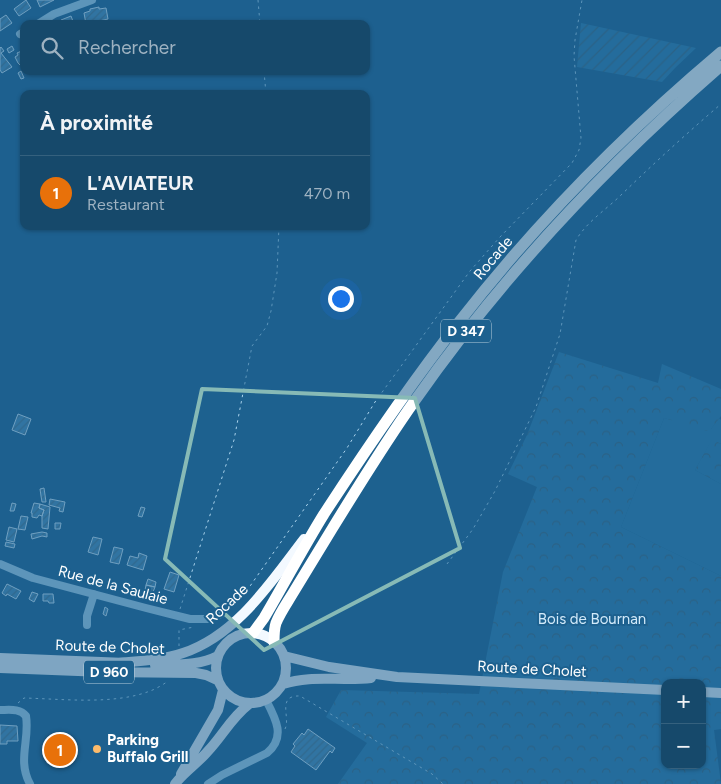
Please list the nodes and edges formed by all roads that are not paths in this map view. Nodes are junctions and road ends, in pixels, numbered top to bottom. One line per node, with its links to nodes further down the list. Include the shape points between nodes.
1 (92, 0): 2 (street)
2 (44, 20)
3 (721, 52): 5 (highway, Rocade / D 347, via 610,152 507,263 408,390)
4 (721, 66): 11 (highway, D 347, via 579,200 522,263 433,374 385,442 308,567 279,617)
5 (324, 515): 10 (highway, Rocade / D 347); 15 (main road, Rocade, via 250,607 224,630 203,645 181,654)
6 (0, 564): 7 (street, Rue de la Saulaie, via 33,578)
7 (94, 594): 8 (street, Rue de la Saulaie, via 190,619 208,619); 9 (street)
8 (221, 614)
9 (86, 625)
10 (253, 633): 11 (main road); 12 (main road, via 235,636)
11 (274, 642): 13 (main road)
12 (218, 656): 15 (main road, Route de Cholet / D 960, via 190,664); 18 (main road)
13 (284, 656): 17 (main road, Route de Cholet, via 329,667); 19 (main road, via 286,675)
14 (0, 658): 15 (main road, Route de Cholet / D 960)
15 (119, 663)
16 (0, 668): 18 (main road, Route de Cholet / D 960, via 196,673)
17 (397, 677): 19 (main road, Route de Cholet, via 309,679); 21 (main road, Route de Cholet)
18 (217, 680): 20 (main road)
19 (283, 684): 24 (main road)
20 (223, 690): 25 (main road, via 239,702); 27 (main road, via 218,710)
21 (661, 690)
22 (706, 692): 23 (main road)
23 (721, 693)
24 (266, 700): 25 (main road); 29 (street, via 277,724 277,740 273,748)
25 (249, 704): 27 (main road, via 235,716 207,753)
26 (0, 710): 28 (street, via 22,712 26,716 24,764)
27 (176, 782)
28 (30, 784)
29 (208, 784)

